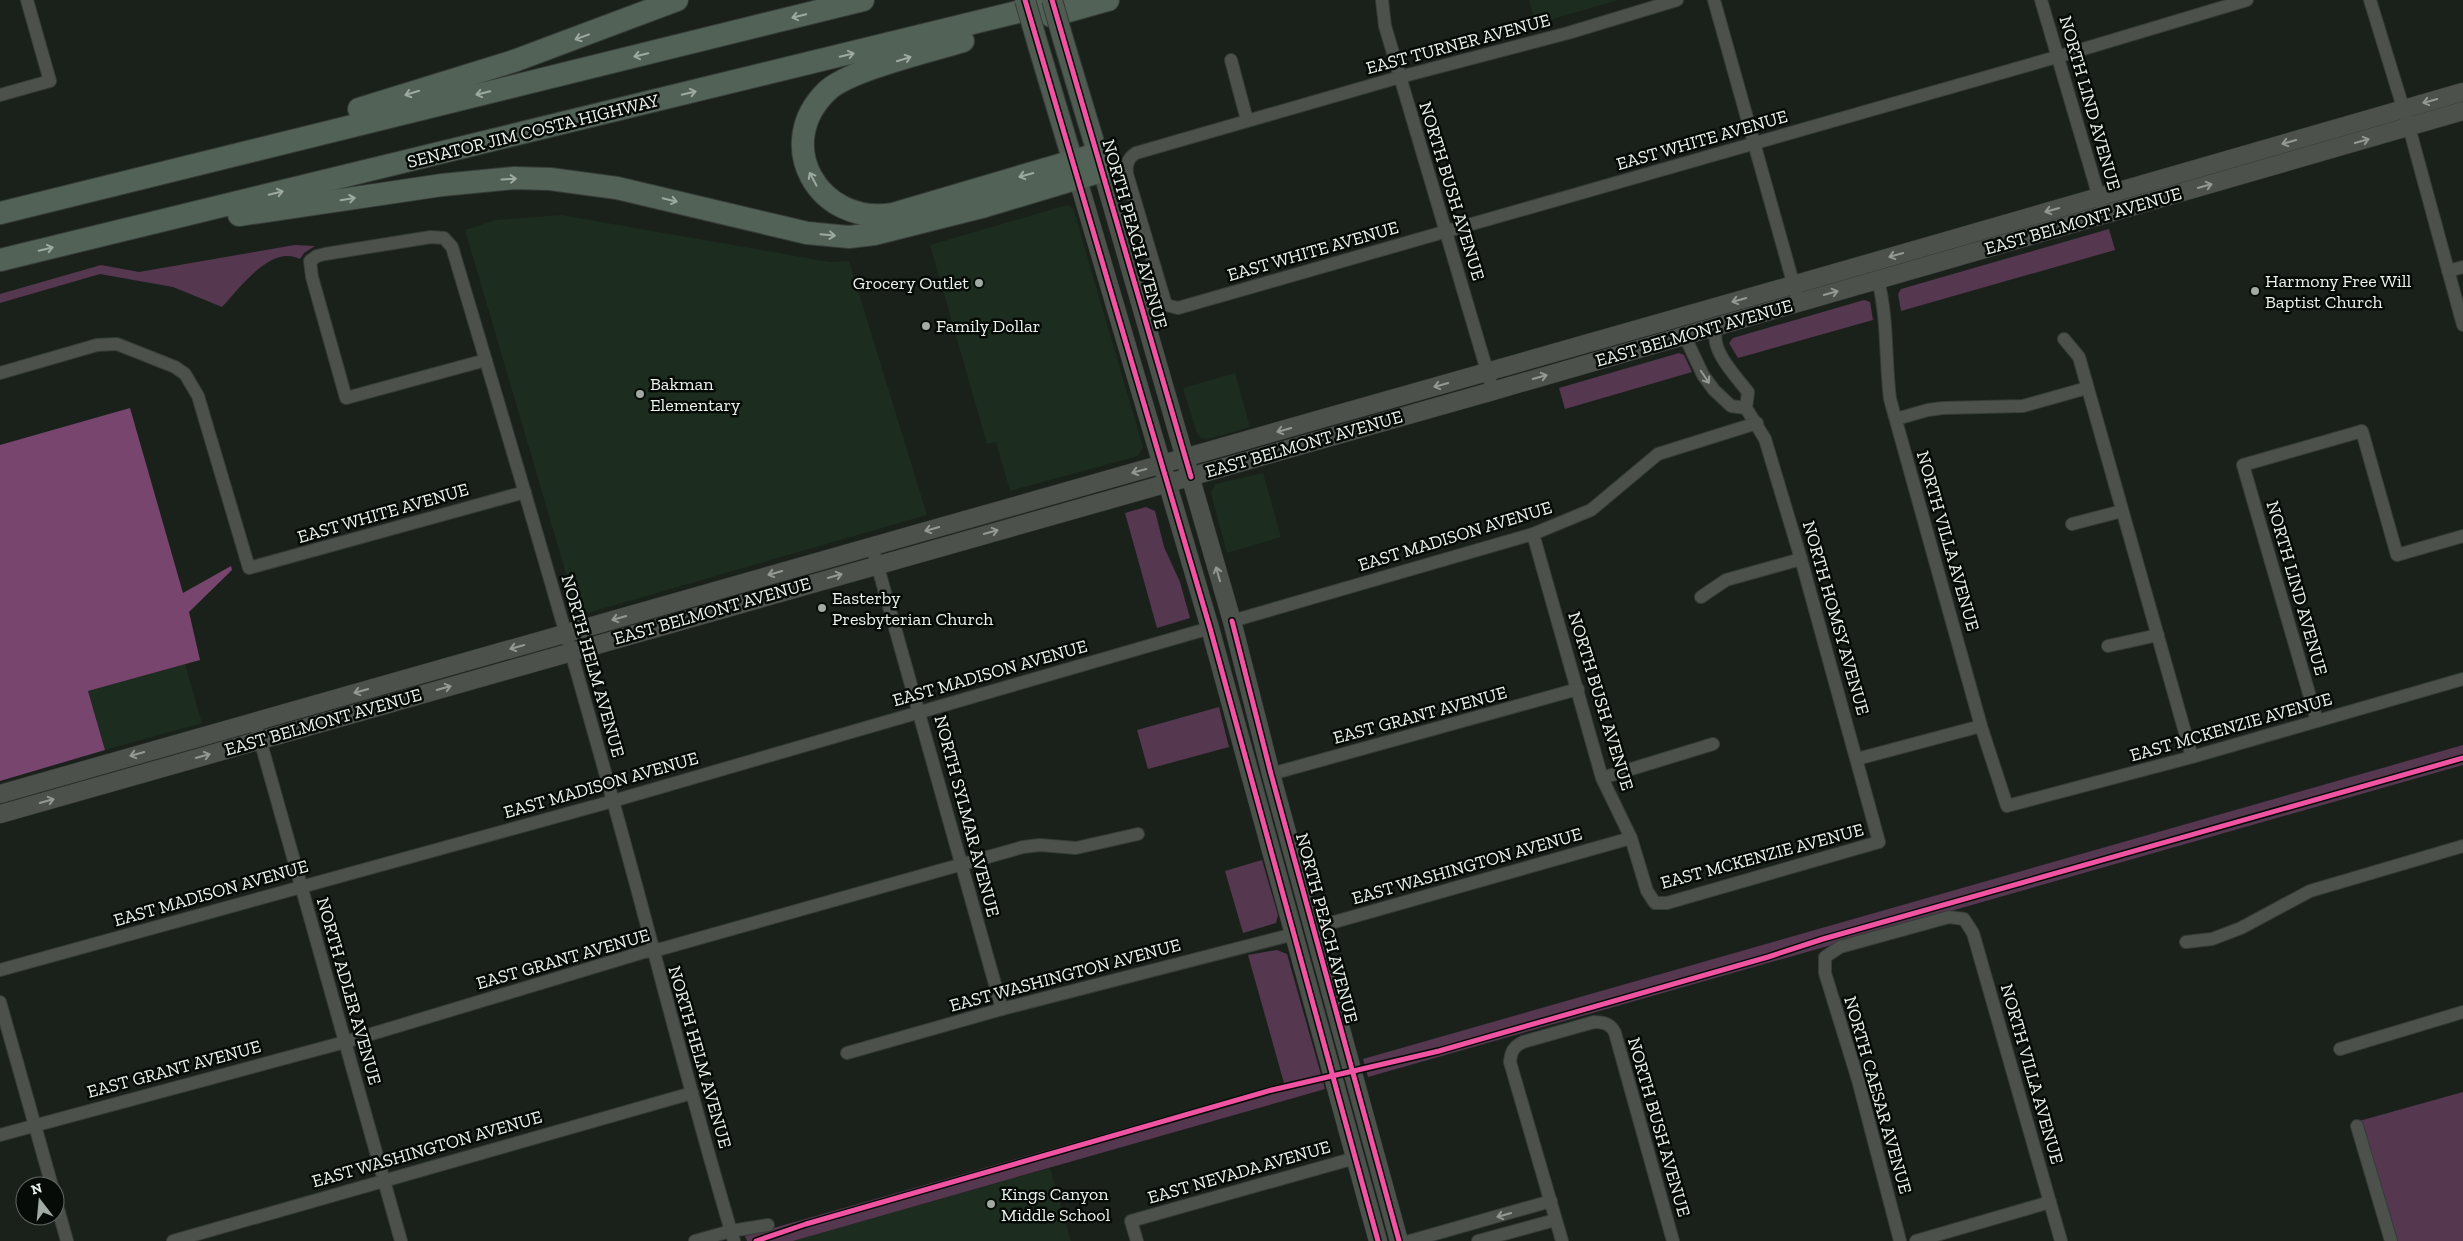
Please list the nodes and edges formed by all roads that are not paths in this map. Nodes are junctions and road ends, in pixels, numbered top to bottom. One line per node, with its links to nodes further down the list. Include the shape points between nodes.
1 (27, 0): 18 (street, via 50,81)
2 (677, 0): 26 (highway, one-way to 26, via 514,61)
3 (863, 0): 26 (highway, one-way to 26)
4 (1025, 0): 25 (main road, NORTH PEACH AVENUE, bridge)
5 (1052, 0): 24 (main road, NORTH PEACH AVENUE, bridge)
6 (1067, 0): 31 (highway, SENATOR JIM COSTA HIGHWAY, one-way to 6)
7 (1108, 0): 25 (highway, one-way to 7, via 894,214 867,216 836,204 817,186 805,156 804,129 820,98 854,75)
8 (1382, 0): 16 (street, NORTH BUSH AVENUE, via 1385,26)
9 (1678, 0): 16 (street, EAST TURNER AVENUE, via 1568,34)
10 (1714, 0): 23 (street)
11 (2041, 0): 14 (street, NORTH LIND AVENUE)
12 (2247, 0): 14 (street, EAST WHITE AVENUE)
13 (2370, 0): 19 (street)
14 (2060, 56): 23 (street, EAST WHITE AVENUE); 27 (street, NORTH LIND AVENUE)
15 (1230, 60): 21 (street)
16 (1400, 77): 21 (street, EAST TURNER AVENUE); 30 (street, NORTH BUSH AVENUE)
17 (2463, 92): 19 (main road, EAST BELMONT AVENUE, one-way to 19)
18 (0, 95)
19 (2404, 109): 22 (street); 27 (main road, EAST BELMONT AVENUE, one-way to 27)
20 (2463, 111): 22 (main road, EAST BELMONT AVENUE)
21 (1247, 120): 38 (street, EAST TURNER AVENUE, via 1129,157 1127,174)
22 (2409, 127): 29 (main road, EAST BELMONT AVENUE, one-way to 22); 34 (street)
23 (1753, 144): 30 (street, EAST WHITE AVENUE); 36 (street)
24 (1100, 163): 25 (highway); 51 (main road, NORTH PEACH AVENUE)
25 (1075, 170): 31 (highway, one-way to 25, via 442,185 514,178 617,188 807,233 849,237 874,234 984,206); 52 (main road, NORTH PEACH AVENUE)
26 (82, 193): 28 (highway)
27 (2098, 196): 29 (street, NORTH LIND AVENUE); 36 (main road, EAST BELMONT AVENUE, one-way to 36)
28 (0, 213)
29 (2104, 215): 35 (main road, EAST BELMONT AVENUE)
30 (1446, 230): 38 (street, EAST WHITE AVENUE, via 1178,308); 44 (street, NORTH BUSH AVENUE)
31 (92, 238): 32 (highway, SENATOR JIM COSTA HIGHWAY, one-way to 31)
32 (0, 260)
33 (2463, 267): 34 (street)
34 (2448, 271): 39 (street)
35 (1878, 280): 37 (main road, EAST BELMONT AVENUE, one-way to 35); 49 (street, NORTH VILLA AVENUE, via 1884,303 1887,375)
36 (1793, 285): 37 (street); 44 (main road, EAST BELMONT AVENUE, one-way to 44)
37 (1799, 303): 40 (main road, EAST BELMONT AVENUE)
38 (1166, 305)
39 (2463, 324)
40 (1717, 326): 41 (main road, EAST BELMONT AVENUE); 48 (street, NORTH HOMSY AVENUE, via 1715,343 1748,392)
41 (1680, 337): 47 (main road, EAST BELMONT AVENUE, one-way to 41); 48 (street, one-way to 48, via 1687,341 1703,375 1730,406)
42 (2064, 339): 46 (street, via 2079,357)
43 (486, 360): 43 (street, NORTH HELM AVENUE, via 452,247 444,238 431,237 325,254 310,261 346,398); 55 (street, NORTH HELM AVENUE)
44 (1488, 372): 47 (street, NORTH BUSH AVENUE); 51 (main road, EAST BELMONT AVENUE, one-way to 51)
45 (0, 373): 55 (street, EAST WHITE AVENUE, via 108,344 127,346 185,374 198,396 249,568)
46 (2087, 388): 49 (street, via 2023,406 1943,408); 56 (street)
47 (1493, 391): 53 (main road, EAST BELMONT AVENUE)
48 (1746, 408): 50 (street, NORTH HOMSY AVENUE)
49 (1896, 419): 76 (street, NORTH VILLA AVENUE)
50 (1757, 423): 58 (street, EAST MADISON AVENUE, via 1658,454 1591,510); 61 (street, NORTH HOMSY AVENUE, via 1765,439)
51 (1185, 458): 52 (main road, EAST BELMONT AVENUE); 53 (main road, NORTH PEACH AVENUE)
52 (1162, 464): 54 (main road, NORTH PEACH AVENUE); 60 (main road, EAST BELMONT AVENUE, one-way to 60)
53 (1191, 476): 54 (main road, EAST BELMONT AVENUE); 64 (main road, NORTH PEACH AVENUE, one-way to 53)
54 (1168, 483): 62 (main road, EAST BELMONT AVENUE, one-way to 54); 65 (main road, NORTH PEACH AVENUE)
55 (525, 492): 66 (street, NORTH HELM AVENUE)
56 (2122, 511): 57 (street); 67 (street)
57 (2072, 524)
58 (1533, 534): 64 (street, EAST MADISON AVENUE); 72 (street, NORTH BUSH AVENUE)
59 (2463, 536): 74 (street, NORTH LIND AVENUE, via 2397,555 2362,430 2243,464)
60 (872, 546): 62 (street, NORTH SYLMAR AVENUE); 66 (main road, EAST BELMONT AVENUE, one-way to 66)
61 (1801, 559): 63 (street, via 1726,580); 80 (street, NORTH HOMSY AVENUE)
62 (878, 564): 69 (main road, EAST BELMONT AVENUE, one-way to 62); 73 (street, NORTH SYLMAR AVENUE)
63 (1701, 597)
64 (1232, 621): 81 (main road, NORTH PEACH AVENUE)
65 (1210, 628): 70 (main road, NORTH PEACH AVENUE); 73 (street, EAST MADISON AVENUE)
66 (564, 633): 69 (street, NORTH HELM AVENUE); 75 (main road, EAST BELMONT AVENUE, one-way to 75)
67 (2158, 635): 68 (street); 79 (street)
68 (2108, 646)
69 (569, 652): 77 (main road, EAST BELMONT AVENUE, one-way to 69); 84 (street, NORTH HELM AVENUE)
70 (1223, 674): 81 (main road, via 1237,695 1259,767); 96 (main road, NORTH PEACH AVENUE)
71 (2463, 679): 74 (street, EAST MCKENZIE AVENUE)
72 (1578, 689): 81 (street, EAST GRANT AVENUE); 82 (street, NORTH BUSH AVENUE)
73 (920, 711): 84 (street, EAST MADISON AVENUE); 91 (street, NORTH SYLMAR AVENUE)
74 (2317, 721): 79 (street, EAST MCKENZIE AVENUE)
75 (255, 722): 77 (street, NORTH ADLER AVENUE); 83 (main road, EAST BELMONT AVENUE, one-way to 83)
76 (1981, 726): 80 (street); 85 (street, NORTH VILLA AVENUE)
77 (260, 740): 86 (main road, EAST BELMONT AVENUE, one-way to 77); 92 (street, NORTH ADLER AVENUE)
78 (1713, 744): 82 (street)
79 (2192, 757): 85 (street, EAST MCKENZIE AVENUE)
80 (1857, 759): 89 (street, NORTH HOMSY AVENUE)
81 (1270, 774): 95 (main road, NORTH PEACH AVENUE)
82 (1602, 778): 88 (street, NORTH BUSH AVENUE)
83 (0, 794)
84 (613, 800): 92 (street, EAST MADISON AVENUE); 98 (street, NORTH HELM AVENUE)
85 (2007, 806)
86 (0, 814)
87 (1138, 834): 91 (street, EAST GRANT AVENUE, via 1076,848 1022,847)
88 (1630, 838): 93 (street, NORTH BUSH AVENUE, via 1647,891); 95 (street, EAST WASHINGTON AVENUE)
89 (1878, 842): 93 (street, EAST MCKENZIE AVENUE, via 1667,902)
90 (2463, 846): 97 (street, via 2310,891 2242,928 2212,939)
91 (961, 866): 98 (street, EAST GRANT AVENUE); 102 (street, NORTH SYLMAR AVENUE)
92 (302, 886): 99 (street, EAST MADISON AVENUE); 104 (street, NORTH ADLER AVENUE)
93 (1655, 902)
94 (1964, 919): 115 (street, NORTH VILLA AVENUE, via 1973,933); 132 (street, NORTH CAESAR AVENUE, via 1949,917 1840,947 1825,958 1825,973 1858,1080)
95 (1314, 928): 101 (main road, NORTH PEACH AVENUE)
96 (1294, 934): 101 (main road, via 1305,942 1321,989); 102 (street, EAST WASHINGTON AVENUE); 111 (main road, NORTH PEACH AVENUE)
97 (2186, 942)
98 (652, 951): 104 (street, EAST GRANT AVENUE); 107 (street, NORTH HELM AVENUE)
99 (0, 970)
100 (0, 1002): 108 (street)
101 (1334, 1007): 127 (main road, NORTH PEACH AVENUE)
102 (1002, 1009): 106 (street, EAST WASHINGTON AVENUE)
103 (2463, 1012): 105 (street)
104 (345, 1042): 108 (street, EAST GRANT AVENUE); 113 (street, NORTH ADLER AVENUE)
105 (2340, 1049)
106 (846, 1053)
107 (692, 1093): 113 (street, EAST WASHINGTON AVENUE); 119 (street, NORTH HELM AVENUE)
108 (34, 1124): 110 (street, EAST GRANT AVENUE); 112 (street)
109 (2358, 1126): 135 (street)
110 (0, 1135)
111 (1355, 1158): 124 (street, EAST NEVADA AVENUE, via 1131,1221); 125 (main road, NORTH PEACH AVENUE); 126 (main road, via 1364,1163 1371,1174)
112 (49, 1176)
113 (384, 1179): 121 (street, EAST WASHINGTON AVENUE); 122 (street, NORTH ADLER AVENUE)
114 (1551, 1201): 116 (street); 128 (street, one-way to 128); 131 (street, NORTH BUSH AVENUE, via 1510,1062 1512,1050 1522,1042 1594,1022 1608,1024 1615,1033)
115 (2050, 1202): 133 (street); 134 (street, NORTH VILLA AVENUE)
116 (1555, 1220): 129 (street); 130 (street)
117 (768, 1225): 119 (street)
118 (63, 1226): 120 (street)
119 (732, 1236): 123 (street)
120 (67, 1241)
121 (173, 1241)
122 (401, 1241)
123 (695, 1241)
124 (1137, 1241)
125 (1378, 1241)
126 (1392, 1241)
127 (1399, 1241)
128 (1410, 1241)
129 (1478, 1241)
130 (1562, 1241)
131 (1673, 1241)
132 (1900, 1241)
133 (1916, 1241)
134 (2061, 1241)
135 (2391, 1241)

